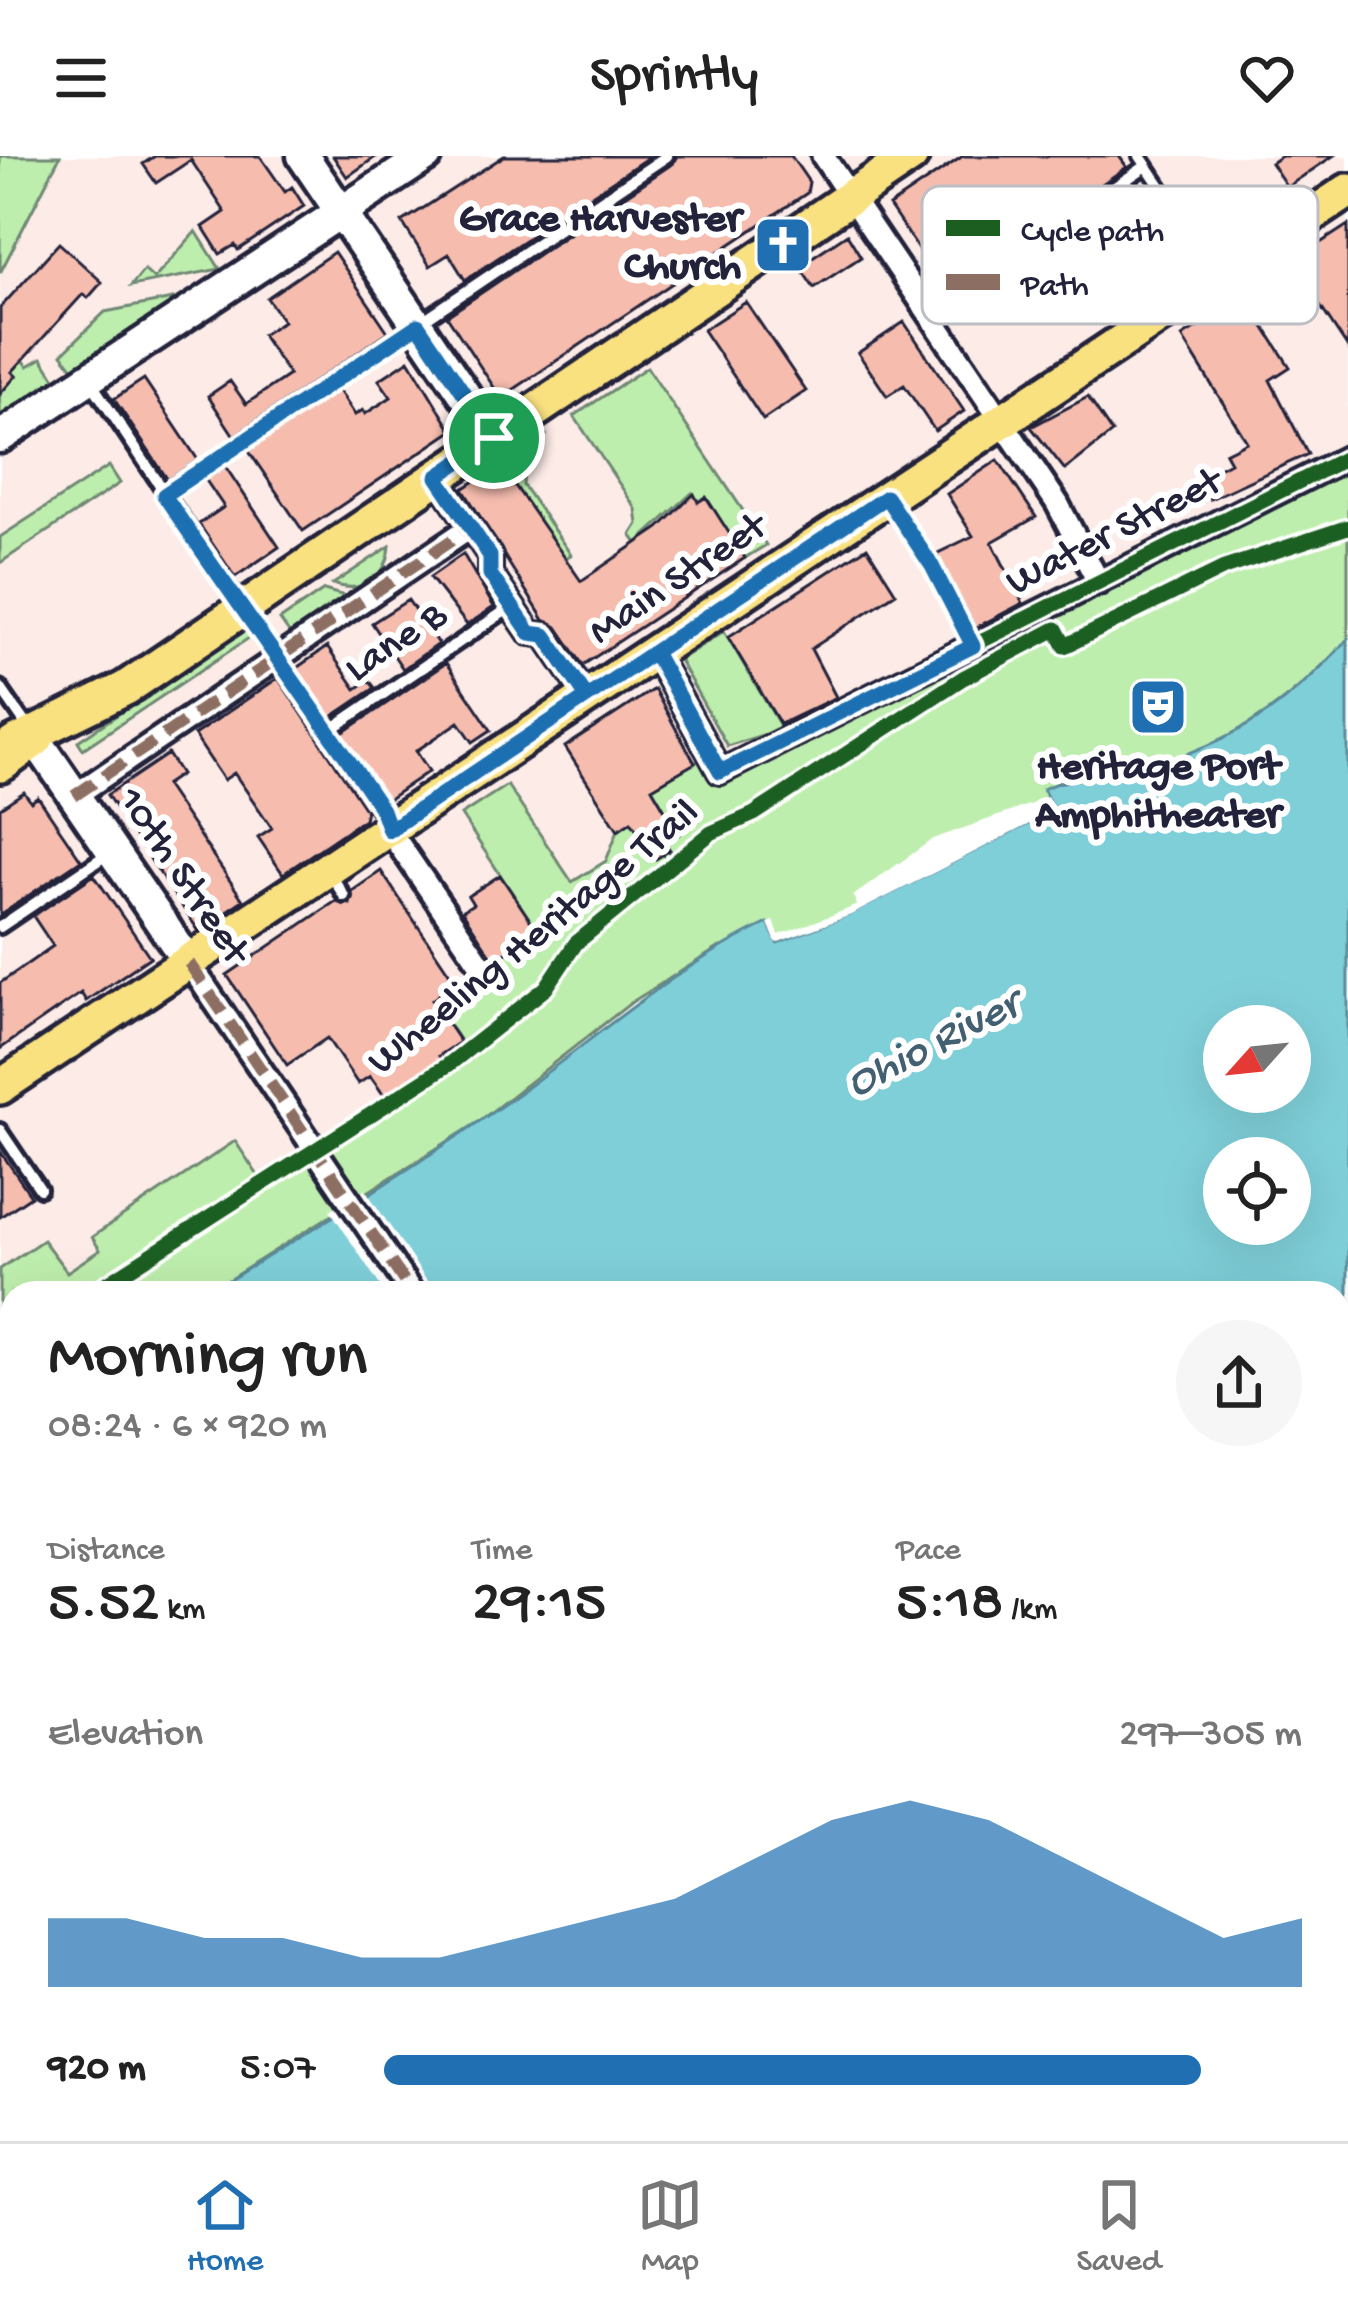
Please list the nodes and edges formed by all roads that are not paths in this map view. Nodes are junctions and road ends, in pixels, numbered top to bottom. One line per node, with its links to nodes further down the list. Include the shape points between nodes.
1 (303, 156): 12 (street)
2 (426, 156): 12 (street)
3 (668, 156): 16 (lane)
4 (823, 156): 10 (street)
5 (911, 156): 10 (main road)
6 (1143, 161): 7 (lane); 8 (lane)
7 (1108, 186)
8 (1160, 186)
9 (1348, 191): 11 (main road, Main Street)
10 (850, 196): 13 (street); 20 (main road)
11 (1318, 211)
12 (342, 213): 16 (street); 17 (street)
13 (922, 304)
14 (935, 324): 18 (street)
15 (1146, 324): 18 (main road, Main Street)
16 (418, 325): 20 (street); 23 (lane)
17 (88, 378): 19 (street); 23 (lane)
18 (1000, 420): 24 (main road, Main Street); 26 (street)
19 (0, 436)
20 (494, 438): 22 (main road)
21 (1348, 457): 26 (street, Water Street)
22 (437, 477): 25 (street); 27 (main road)
23 (164, 495): 27 (lane)
24 (886, 497): 29 (lane); 30 (main road, Main Street)
25 (471, 527): 31 (street); 33 (street, via 490,556 490,574 530,633 545,635)
26 (1100, 583): 29 (street, Water Street)
27 (246, 607): 31 (lane); 35 (main road, via 126,688)
28 (502, 613): 34 (lane, Lane B)
29 (973, 646): 30 (street, Water Street, via 720,772)
30 (654, 652): 33 (main road, Main Street)
31 (279, 656): 34 (lane); 38 (street)
32 (0, 687): 35 (lane)
33 (587, 697): 39 (main road, Main Street)
34 (329, 731): 39 (lane)
35 (17, 743): 36 (highway); 37 (street); 38 (street, 10th Street)
36 (0, 762)
37 (0, 774)
38 (74, 796): 40 (street, 10th Street)
39 (389, 830): 42 (street); 43 (main road, Main Street, via 336,883)
40 (112, 851): 41 (lane); 43 (street, 10th Street)
41 (0, 927)
42 (479, 962)
43 (189, 963): 44 (main road, Main Street); 47 (street, 10th Street)
44 (0, 1088)
45 (0, 1130): 46 (lane)
46 (40, 1189)
47 (404, 1281)

